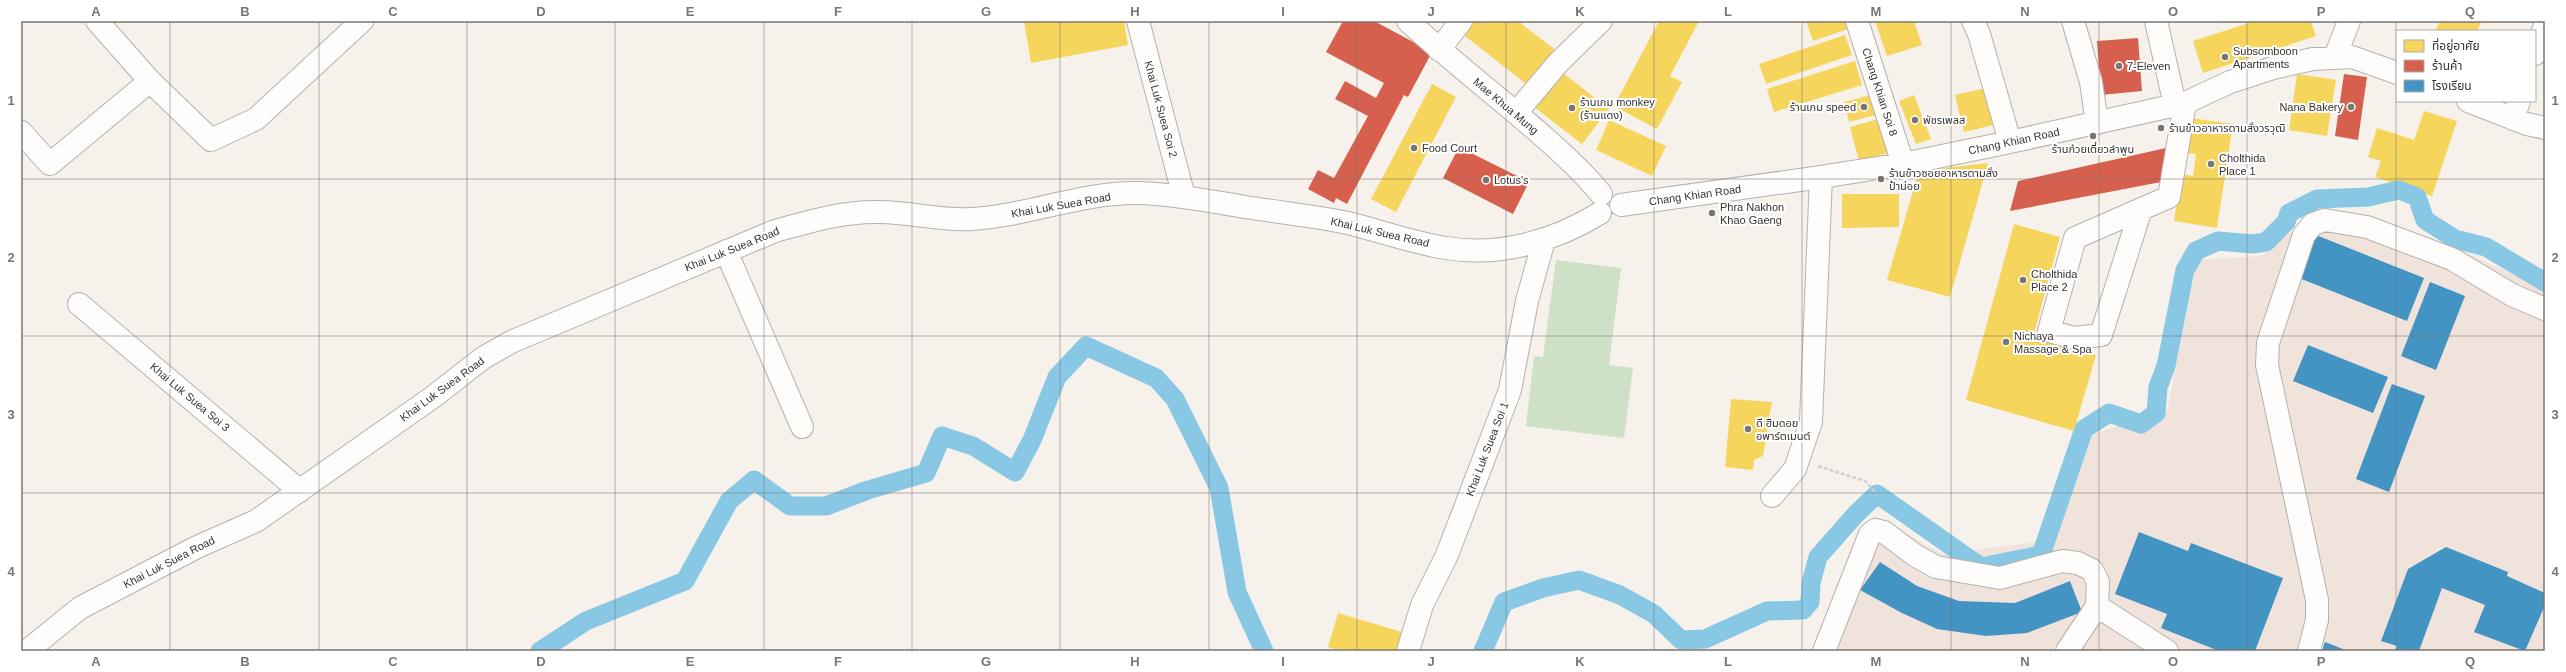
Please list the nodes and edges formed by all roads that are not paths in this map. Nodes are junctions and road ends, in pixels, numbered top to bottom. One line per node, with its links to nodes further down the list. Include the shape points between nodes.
1 (97, 21): 18 (street)
2 (1138, 21): 29 (street, Khai Luk Suea Soi 2)
3 (1408, 21): 14 (street, Mae Khua Mung)
4 (1461, 21): 14 (street)
5 (1601, 21): 22 (street, via 1558,63)
6 (1857, 21): 27 (street, Chang Khian Soi 8)
7 (1973, 21): 26 (street)
8 (2073, 21): 23 (street, via 2091,82)
9 (2156, 21): 20 (street)
10 (2340, 21): 16 (street)
11 (2349, 21): 16 (street)
12 (353, 24): 18 (street, via 256,119 211,140)
13 (2545, 25): 15 (street)
14 (1439, 50): 22 (street, Mae Khua Mung)
15 (2536, 51)
16 (2335, 57): 17 (street, Chang Khian Road, via 2352,57); 20 (street, Chang Khian Road, via 2273,68 2230,82)
17 (2396, 73)
18 (150, 81): 25 (street, via 50,164)
19 (2473, 102): 21 (street)
20 (2180, 104): 23 (street, Chang Khian Road); 31 (street, via 2169,196)
21 (2516, 110): 24 (street)
22 (1516, 113): 30 (street, Mae Khua Mung, via 1587,176)
23 (2097, 123): 26 (street, Chang Khian Road)
24 (2545, 128)
25 (21, 132)
26 (2010, 142): 27 (street, Chang Khian Road)
27 (1903, 164): 28 (street, Chang Khian Road)
28 (1821, 177): 30 (street, Chang Khian Road, via 1621,205 1616,194 1607,192); 38 (street, via 1811,422 1795,469)
29 (1184, 197): 32 (street, Khai Luk Suea Road, via 1346,223 1446,248 1500,249); 33 (street, Khai Luk Suea Road, via 1137,193 1098,196 969,220 877,212 818,219 775,231)
30 (1600, 204): 32 (street, Khai Luk Suea Road, via 1577,227)
31 (2141, 209): 31 (street, via 2101,335 2074,338 2049,331 2075,238)
32 (1544, 240): 41 (street, Khai Luk Suea Soi 1, via 1527,301 1510,390 1446,555 1422,605)
33 (726, 251): 36 (street); 37 (street, Khai Luk Suea Road, via 511,342 484,358)
34 (79, 304): 37 (street, Khai Luk Suea Soi 3)
35 (2545, 309): 45 (street, via 2512,295 2452,259 2367,227 2325,220 2313,224 2304,235 2268,343 2268,366 2317,600 2317,620)
36 (802, 426)
37 (300, 491): 40 (street, Khai Luk Suea Road, via 256,520 197,547 80,608)
38 (1772, 496)
39 (2097, 606): 42 (street, via 2096,576 2092,570 2078,563 2062,561 2000,578 1936,567 1916,556 1884,532 1875,530 1870,534); 43 (street); 44 (street)
40 (27, 651)
41 (1408, 651)
42 (1824, 651)
43 (2067, 651)
44 (2167, 651)
45 (2308, 651)

